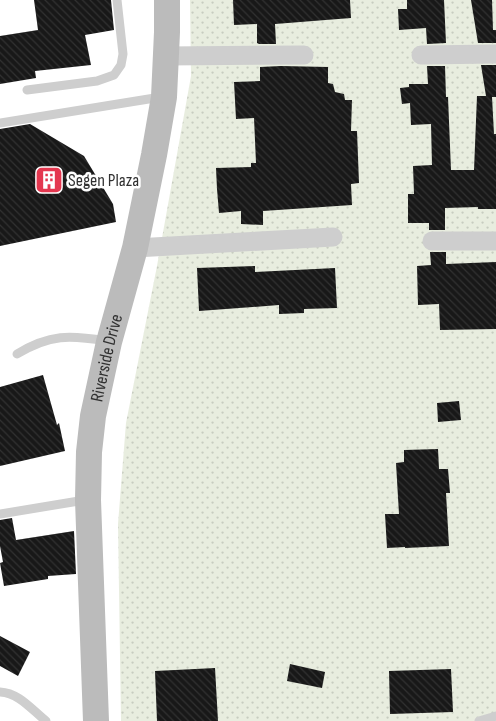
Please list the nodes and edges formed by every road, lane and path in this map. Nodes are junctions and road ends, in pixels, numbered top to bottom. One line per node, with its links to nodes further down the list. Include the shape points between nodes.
1 (117, 0): 7 (lane, via 123,54 114,75 97,81)
2 (167, 0): 5 (street, Riverside Drive)
3 (496, 54): 4 (street)
4 (421, 55)
5 (166, 56): 6 (street); 8 (street, Riverside Drive)
6 (304, 56)
7 (27, 90)
8 (164, 97): 9 (lane); 13 (street, Riverside Drive)
9 (0, 122)
10 (333, 237): 13 (street)
11 (432, 241): 12 (street)
12 (496, 241)
13 (135, 248): 14 (street, Riverside Drive)
14 (109, 342): 15 (lane, via 76,336 57,338 33,344); 16 (street, Riverside Drive, via 93,416)
15 (17, 354)
16 (88, 500): 17 (lane); 21 (street, Riverside Drive)
17 (0, 514)
18 (0, 692): 20 (lane, via 16,696)
19 (496, 716): 22 (lane)
20 (46, 721)
21 (96, 721)
22 (479, 721)

